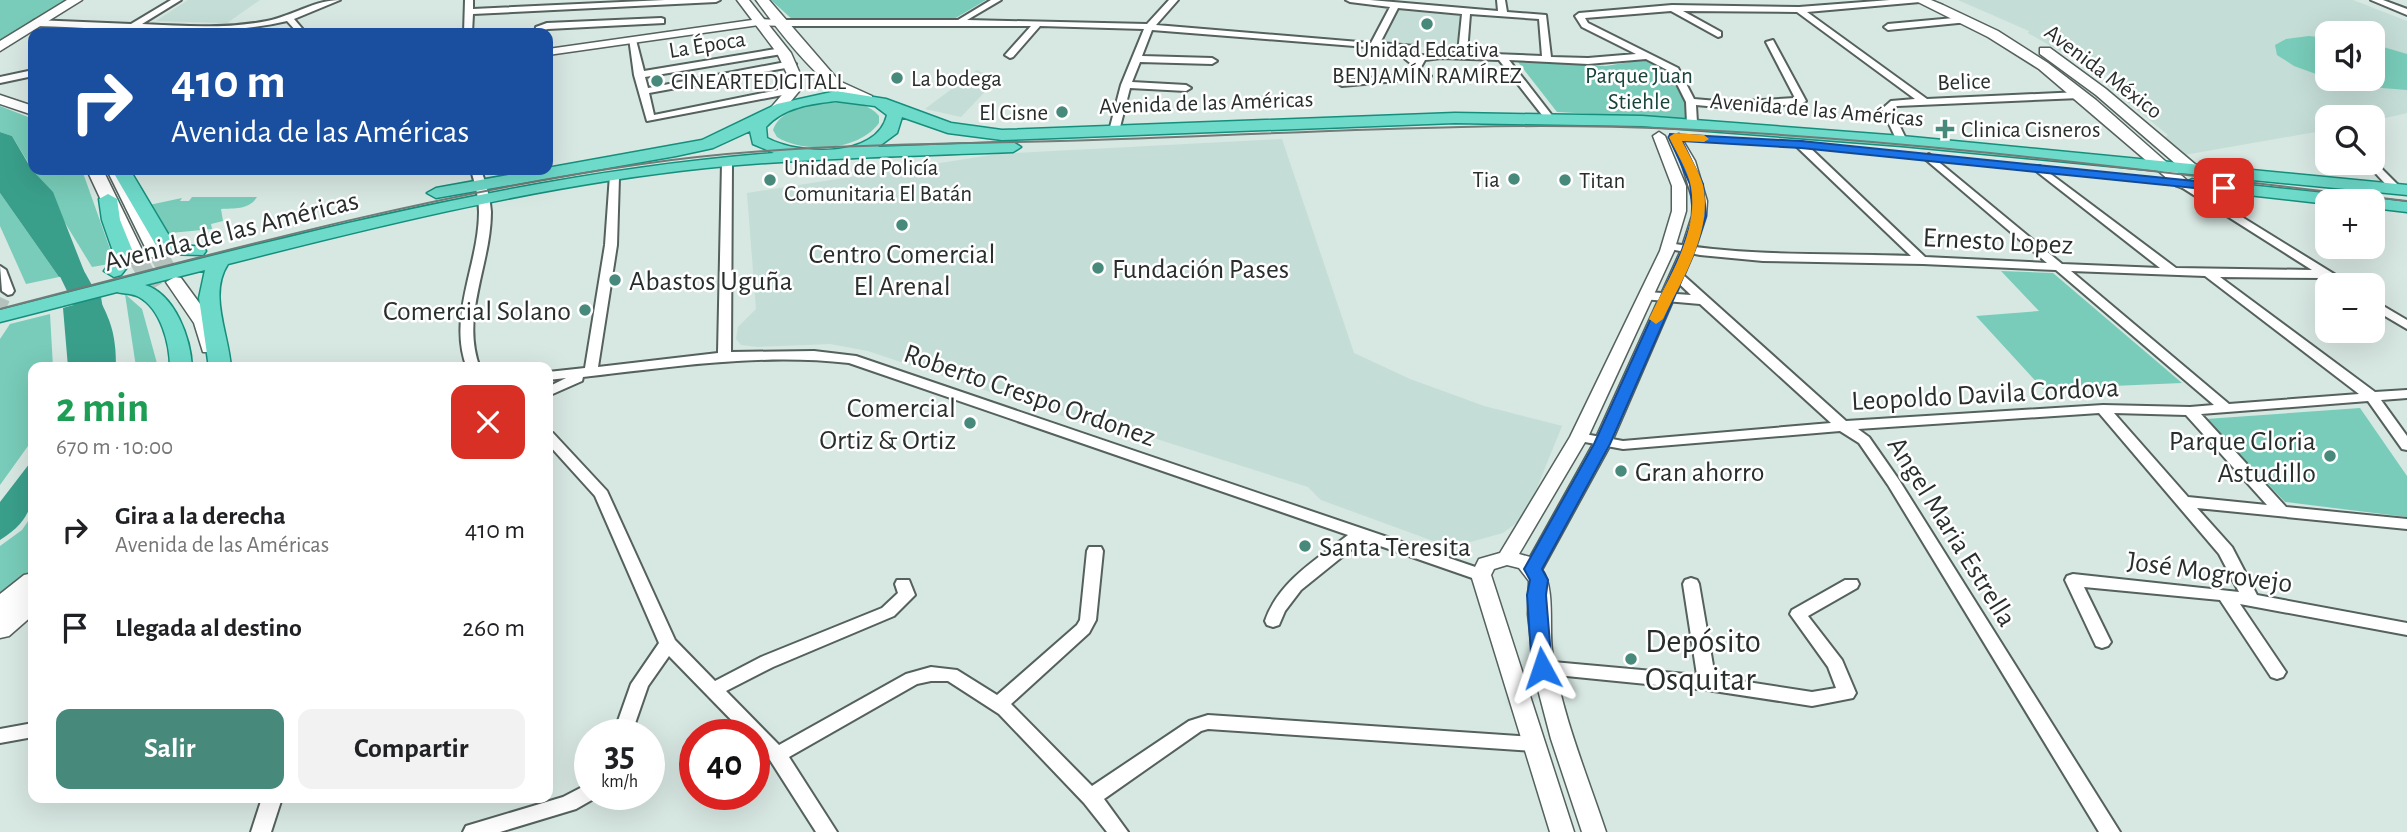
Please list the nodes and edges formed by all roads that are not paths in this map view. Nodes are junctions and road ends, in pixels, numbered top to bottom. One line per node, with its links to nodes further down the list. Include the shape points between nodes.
1 (76, 0): 38 (main road)
2 (93, 0): 33 (main road)
3 (177, 0): 35 (street)
4 (336, 0): 26 (street)
5 (469, 0): 22 (street)
6 (716, 0): 18 (street)
7 (743, 0): 29 (main road)
8 (762, 0): 31 (main road)
9 (997, 0): 30 (street)
10 (1174, 0): 36 (street)
11 (1350, 0): 20 (street)
12 (1501, 0): 25 (street)
13 (1664, 0): 21 (street)
14 (1920, 0): 19 (street, via 1811,9); 27 (main road, Avenida México)
15 (1946, 0): 103 (main road, Avenida México, via 2003,26 2101,92)
16 (2375, 0): 23 (street)
17 (1418, 4): 20 (street); 24 (street)
18 (656, 5): 22 (street); 28 (street)
19 (1798, 5): 21 (street); 80 (street)
20 (1395, 6): 52 (street)
21 (1672, 8): 48 (street); 58 (street, via 1579,16 1585,25)
22 (470, 12): 44 (street)
23 (2407, 12)
24 (1466, 13): 25 (street); 57 (street)
25 (1503, 15): 60 (street, via 1543,17)
26 (289, 18): 34 (street); 43 (street)
27 (1965, 20): 37 (street); 75 (main road, Avenida México, via 2011,45)
28 (661, 21): 45 (street); 47 (street)
29 (759, 22): 31 (street); 47 (street); 55 (main road)
30 (960, 22): 31 (street); 32 (street)
31 (783, 23): 78 (main road, via 834,84)
32 (1038, 23): 36 (street); 56 (street)
33 (50, 24): 35 (street); 39 (main road)
34 (262, 24): 41 (street); 42 (street)
35 (133, 26): 40 (street)
36 (1149, 27): 52 (street); 61 (street)
37 (1888, 27)
38 (39, 28)
39 (41, 28)
40 (182, 28)
41 (217, 28)
42 (246, 28)
43 (298, 28)
44 (468, 28)
45 (541, 28)
46 (28, 34): 53 (main road)
47 (676, 34): 50 (street)
48 (1718, 34)
49 (28, 38): 64 (main road)
50 (632, 40): 54 (street); 66 (street)
51 (1770, 42): 79 (street, via 1801,101)
52 (1374, 46): 57 (street)
53 (0, 47)
54 (553, 51)
55 (782, 51): 63 (main road); 66 (street, La Época)
56 (1010, 55)
57 (1462, 55): 59 (street)
58 (1648, 56): 60 (street, via 1588,61); 79 (street, via 1675,70)
59 (1501, 57): 60 (street); 84 (street)
60 (1547, 58)
61 (1137, 59): 62 (street); 70 (street)
62 (1212, 61)
63 (790, 64): 73 (main road); 74 (street)
64 (0, 65)
65 (28, 74): 68 (street)
66 (639, 75): 74 (street)
67 (1426, 76): 69 (street)
68 (0, 80)
69 (1342, 83)
70 (1126, 85): 72 (street); 86 (street)
71 (0, 88): 76 (main road)
72 (1186, 88)
73 (793, 90): 74 (street, via 650,118); 83 (main road)
74 (644, 92)
75 (2080, 96): 80 (street, Belice); 95 (main road, Avenida México)
76 (28, 97)
77 (0, 99): 82 (main road)
78 (867, 99): 81 (main road, Avenida de las Américas); 83 (main road, Avenida de las Américas, via 820,98)
79 (1691, 102): 85 (street)
80 (1925, 102): 88 (street, Belice, via 1895,103 1887,109)
81 (889, 107): 86 (main road, Avenida de las Américas, via 916,119 1002,135); 91 (main road, via 896,122 891,131 874,143)
82 (28, 109)
83 (769, 115): 92 (main road, via 757,133 765,145); 97 (main road, Avenida de las Américas, via 707,144)
84 (1549, 118): 85 (main road, Avenida de las Américas); 86 (main road, Avenida de las Américas)
85 (1692, 123): 88 (main road, Avenida de las Américas)
86 (1114, 131)
87 (1667, 136): 89 (main road, Avenida de las Américas); 90 (main road, Avenida de las Américas, via 1473,131); 111 (street, via 1679,186 1679,211); 112 (street, via 1688,161 1700,201)
88 (1902, 141): 95 (main road, Avenida de las Américas)
89 (1801, 145): 93 (main road, Avenida de las Américas); 116 (street)
90 (869, 153): 91 (main road)
91 (832, 154): 92 (main road)
92 (808, 155): 94 (main road, Avenida de las Américas)
93 (1929, 157): 96 (main road, Avenida de las Américas); 118 (street)
94 (727, 163): 104 (main road, Avenida de las Américas); 136 (street)
95 (2162, 166): 103 (main road, Avenida de las Américas)
96 (2040, 169): 103 (main road, Avenida de las Américas); 120 (street)
97 (553, 172)
98 (97, 175): 108 (main road)
99 (119, 175): 114 (main road)
100 (124, 175): 113 (main road, via 164,246)
101 (533, 175): 105 (main road, Avenida de las Américas)
102 (2384, 175): 106 (street)
103 (2186, 176): 106 (main road, Avenida de las Américas); 107 (main road, Avenida de las Américas); 121 (street)
104 (614, 177): 105 (main road, Avenida de las Américas); 142 (street, via 611,245)
105 (480, 184): 113 (main road, Avenida de las Américas); 117 (main road, Avenida de las Américas); 141 (street, via 480,256 466,343)
106 (2401, 190)
107 (2315, 195)
108 (108, 199): 115 (main road); 125 (main road, via 125,257)
109 (2385, 204): 110 (main road)
110 (2407, 207)
111 (1669, 246): 112 (street, Ernesto Lopez); 129 (street)
112 (1688, 250): 116 (street, Ernesto Lopez); 124 (street)
113 (196, 251): 125 (main road, Avenida de las Américas)
114 (158, 253)
115 (137, 258)
116 (1922, 260): 118 (street, Ernesto Lopez)
117 (220, 261): 125 (main road, Avenida de las Américas); 140 (main road, via 210,276)
118 (2058, 269): 120 (street, Ernesto Lopez); 148 (street)
119 (0, 270): 128 (street)
120 (2173, 272): 123 (street, Ernesto Lopez)
121 (2324, 273)
122 (2315, 274): 123 (street, Ernesto Lopez)
123 (2210, 275): 146 (street)
124 (1677, 276): 130 (street); 132 (street, Angel Maria Estrella)
125 (113, 279): 131 (main road, Avenida de las Américas); 137 (main road, via 152,297 175,337)
126 (175, 282): 139 (main road, via 204,323)
127 (155, 288): 138 (main road, via 177,320)
128 (4, 295): 131 (main road, Avenida de las Américas)
129 (1647, 296): 130 (street); 151 (street)
130 (1666, 298): 132 (street); 153 (street)
131 (33, 300): 134 (main road, Avenida de las Américas)
132 (1703, 300): 150 (street, Angel Maria Estrella)
133 (2385, 311): 135 (street)
134 (0, 316)
135 (2407, 325)
136 (724, 358): 142 (street, Roberto Crespo Ordonez); 158 (street, Roberto Crespo Ordonez, via 799,355 851,359)
137 (182, 362)
138 (189, 362)
139 (211, 362)
140 (219, 362)
141 (472, 362)
142 (591, 372): 143 (street, Roberto Crespo Ordonez); 144 (street)
143 (553, 376)
144 (553, 390)
145 (2407, 394): 146 (street, Leopoldo Davila Cordova)
146 (2372, 397): 148 (street, Leopoldo Davila Cordova); 154 (street)
147 (2103, 409): 149 (street, Leopoldo Davila Cordova); 150 (street, Leopoldo Davila Cordova); 155 (street)
148 (2227, 409): 149 (street, Leopoldo Davila Cordova)
149 (2190, 411): 156 (street)
150 (1843, 426): 153 (street, Leopoldo Davila Cordova, via 1623,446); 196 (street, Angel Maria Estrella, via 1864,440 1894,483)
151 (1579, 437): 153 (street, Leopoldo Davila Cordova); 160 (street)
152 (553, 443): 175 (street, via 602,494)
153 (1602, 444): 161 (street)
154 (2407, 446)
155 (2185, 502): 156 (street); 168 (street, via 2225,551)
156 (2281, 511): 157 (street)
157 (2407, 524)
158 (1360, 534): 163 (street, Roberto Crespo Ordonez); 171 (street, via 1289,591 1275,608)
159 (1095, 551): 180 (street, via 1088,621 1083,629)
160 (1507, 558): 161 (street); 163 (street, via 1491,560 1482,569)
161 (1533, 569): 176 (street, via 1539,580 1536,595)
162 (903, 584): 179 (street, via 907,595 888,612 767,662)
163 (1485, 584): 184 (street)
164 (1691, 584): 178 (street)
165 (1851, 584): 178 (street, via 1798,614 1836,665 1847,693 1812,699)
166 (28, 585): 170 (main road)
167 (2225, 595): 168 (street, José Mogrovejo); 174 (street, José Mogrovejo, via 2073,580); 177 (street)
168 (2252, 601): 173 (street, José Mogrovejo)
169 (28, 605): 172 (main road)
170 (0, 607)
171 (1273, 621)
172 (0, 629)
173 (2407, 629)
174 (2102, 642)
175 (668, 644): 179 (street); 181 (street, via 640,684)
176 (1542, 668): 178 (street); 195 (street)
177 (2277, 672)
178 (1707, 683)
179 (713, 690): 185 (street)
180 (997, 705): 185 (street, via 951,675 931,674 912,680); 186 (street)
181 (628, 719)
182 (28, 731): 183 (street)
183 (0, 736)
184 (1534, 744): 186 (street, via 1208,722 1195,726); 194 (street)
185 (777, 755): 192 (street)
186 (1091, 797): 193 (street)
187 (574, 800): 189 (street)
188 (270, 803): 190 (street)
189 (496, 829): 191 (street)
190 (261, 832)
191 (473, 832)
192 (827, 832)
193 (1118, 832)
194 (1562, 832)
195 (1594, 832)
196 (2110, 832)

